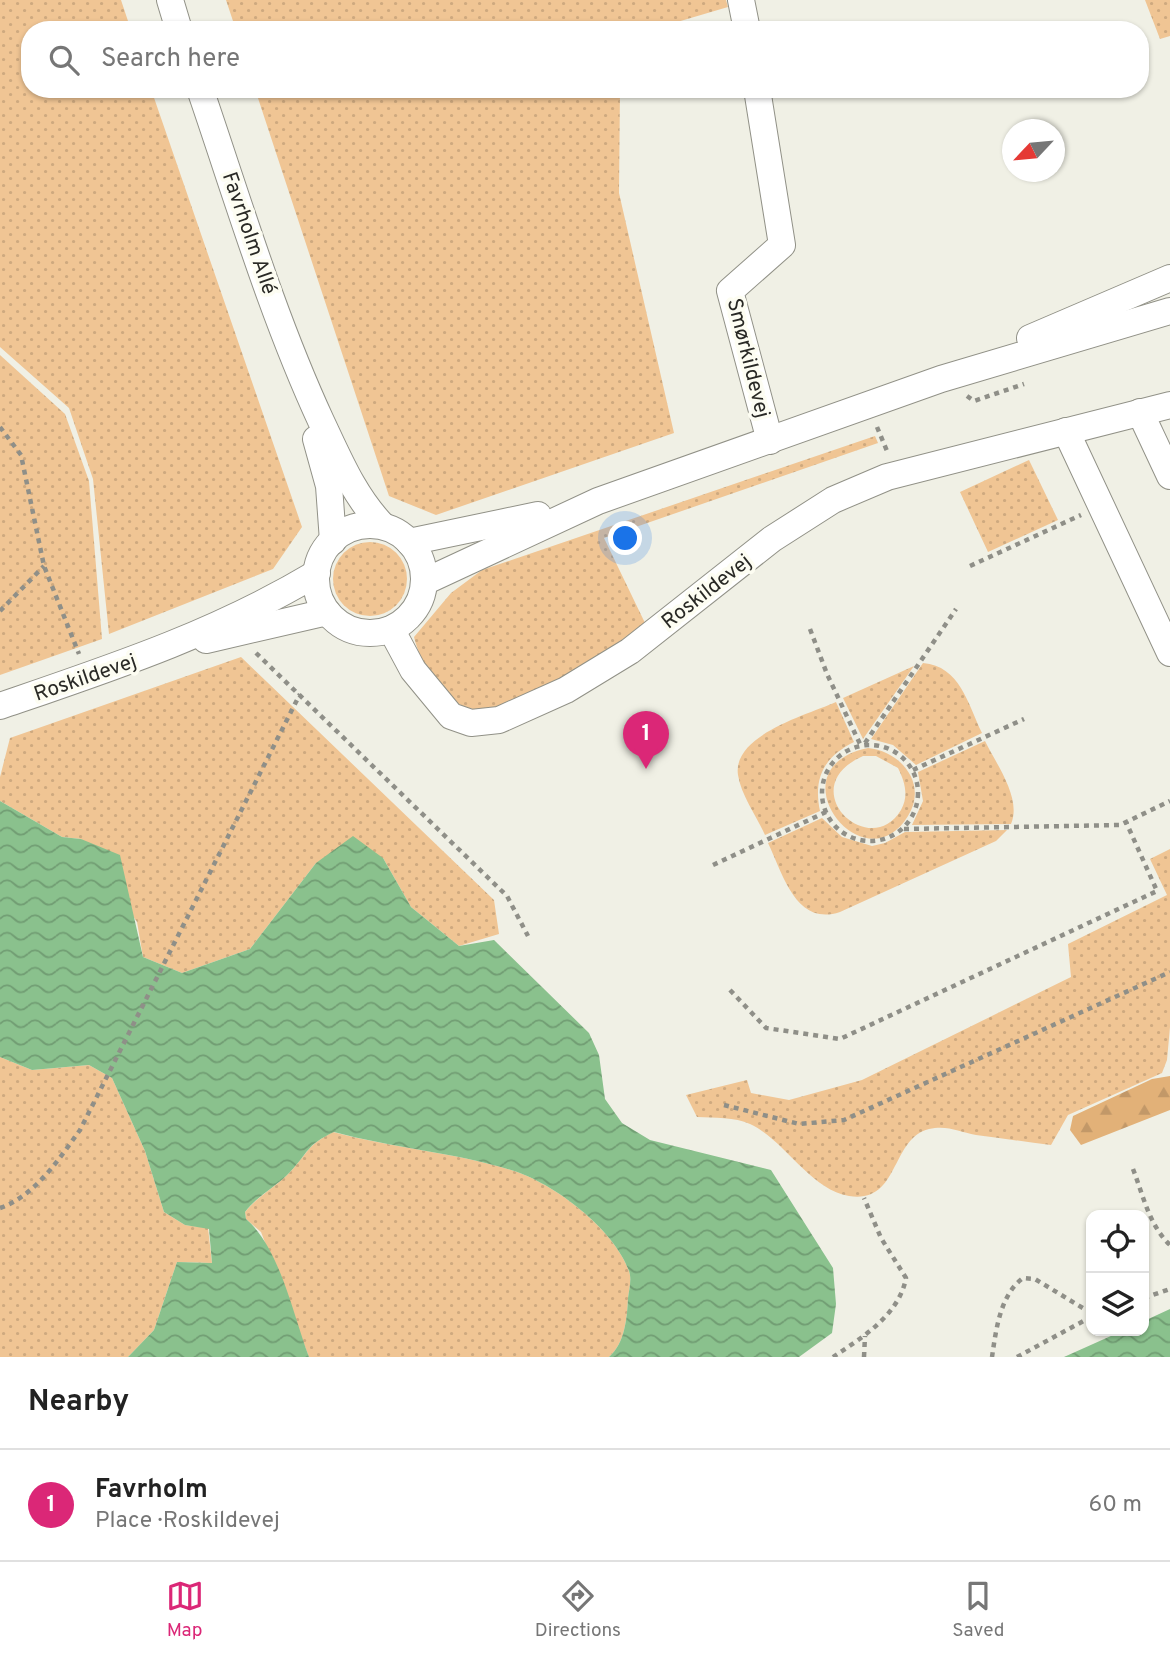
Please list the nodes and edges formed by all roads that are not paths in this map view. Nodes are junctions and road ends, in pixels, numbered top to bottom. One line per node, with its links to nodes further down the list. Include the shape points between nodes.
1 (170, 0): 3 (street)
2 (741, 0): 4 (street)
3 (176, 21)
4 (745, 21)
5 (203, 98): 9 (street, Favrholm Allé)
6 (758, 98): 14 (street, Smørkildevej, via 782,245 730,291)
7 (1170, 278): 10 (street)
8 (1170, 311): 10 (street)
9 (300, 376): 17 (street, Favrholm Allé, via 349,481); 18 (street, Favrholm Allé, via 329,486)
10 (941, 379): 14 (street)
11 (1170, 405): 12 (street, Roskildevej)
12 (1140, 412): 13 (street, Roskildevej); 15 (street)
13 (1066, 431): 23 (street, Roskildevej, via 897,474 823,507 772,539 630,651 566,690 499,720 471,723 451,716 413,670); 25 (street)
14 (770, 440): 16 (street)
15 (1170, 476)
16 (598, 501): 19 (street); 21 (street)
17 (383, 526): 18 (street, via 353,528); 19 (street)
18 (333, 541): 20 (street, via 320,558)
19 (410, 542): 21 (street, via 423,567)
20 (317, 573): 22 (street); 24 (street, Roskildevej)
21 (424, 582): 23 (street, via 414,610)
22 (327, 612): 23 (street, via 356,632); 24 (street, Roskildevej)
23 (391, 629)
24 (170, 647): 26 (street, Roskildevej)
25 (1170, 653)
26 (0, 706)

